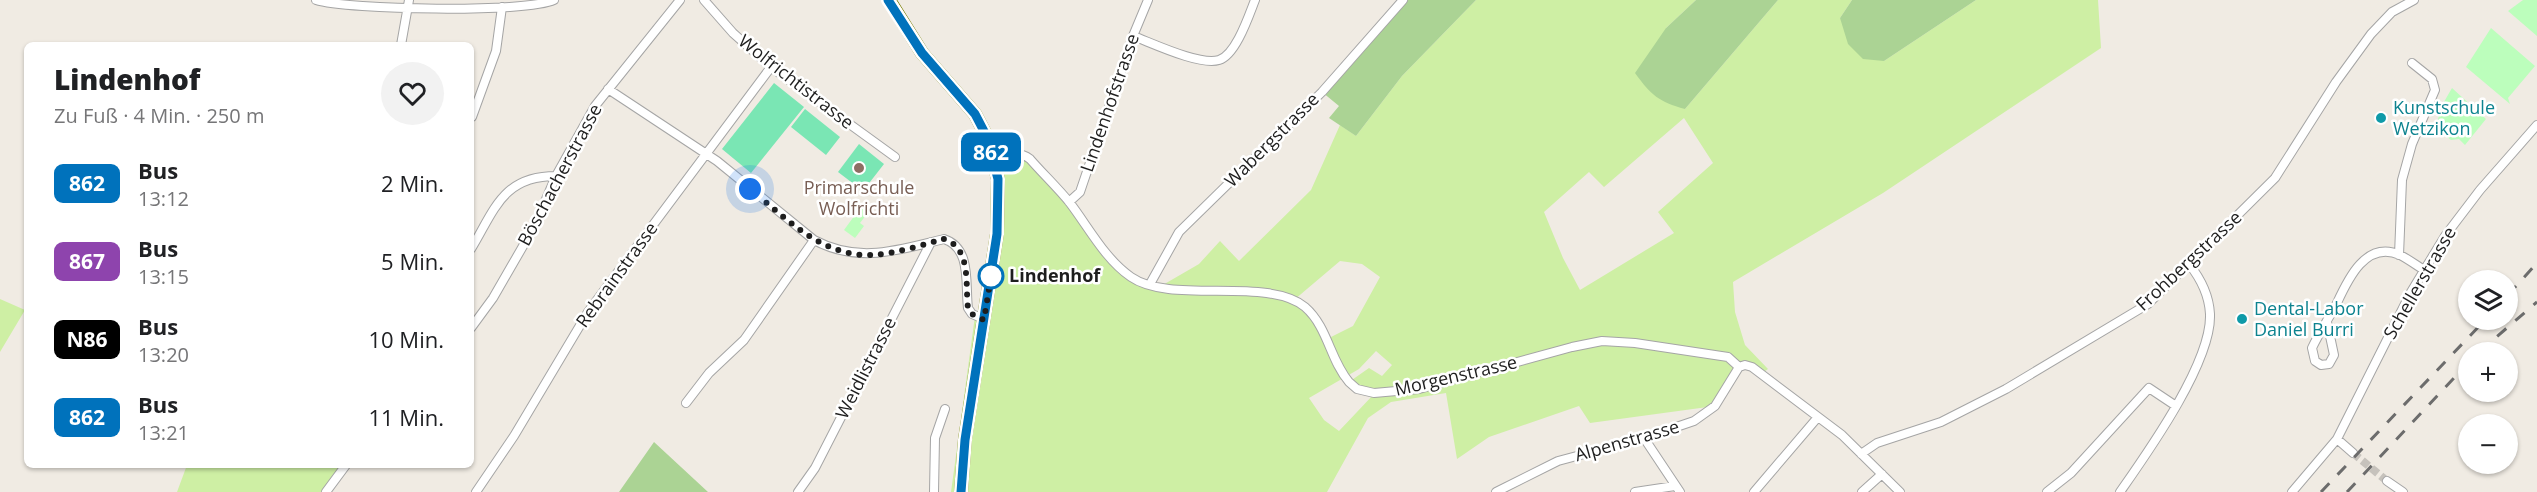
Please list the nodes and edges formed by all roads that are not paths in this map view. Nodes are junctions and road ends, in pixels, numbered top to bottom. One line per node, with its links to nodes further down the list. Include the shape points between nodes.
1 (316, 0): 11 (street)
2 (554, 0): 12 (street)
3 (680, 0): 17 (street, Böschacherstrasse)
4 (704, 0): 16 (street, Wolfrichtistrasse)
5 (889, 0): 22 (main road, via 922,53 968,104 987,137)
6 (1148, 0): 13 (street, Lindenhofstrasse)
7 (1255, 0): 13 (street, via 1230,52 1219,60 1199,59)
8 (1402, 0): 31 (street, Wabergstrasse, via 1322,92 1179,232)
9 (2414, 0): 29 (street, Frohbergstrasse, via 2392,12 2371,34 2275,178)
10 (468, 3): 11 (street); 12 (street)
11 (409, 4): 14 (street)
12 (502, 7): 18 (street, via 496,51)
13 (1133, 36): 24 (street, Lindenhofstrasse, via 1080,192)
14 (402, 42)
15 (2412, 63): 28 (street, via 2432,79 2435,90 2412,144 2402,180)
16 (771, 67): 20 (street, Rebrainstrasse); 21 (street, Wolfrichtistrasse)
17 (608, 89): 20 (street); 23 (street, Böschacherstrasse)
18 (474, 112)
19 (2537, 125): 30 (street, Schellerstrasse, via 2480,190)
20 (706, 154): 25 (street); 49 (street, Rebrainstrasse, via 588,312)
21 (895, 157)
22 (993, 157): 24 (street, Morgenstrasse, via 1023,154); 32 (main road, via 998,179 998,223)
23 (556, 176): 27 (street, via 518,182 500,200); 34 (street, Böschacherstrasse, via 534,227)
24 (1069, 202): 31 (street, Morgenstrasse, via 1107,254 1131,277)
25 (814, 240): 26 (street, via 834,250 863,255); 36 (street, via 744,340 709,373)
26 (931, 242): 32 (street, via 944,239 959,250 964,259 968,308); 50 (street, Weidlistrasse, via 815,468)
27 (474, 244)
28 (2399, 255): 30 (street); 33 (street, via 2384,253 2362,261 2349,277)
29 (2189, 264): 37 (street, via 2205,287 2209,332); 43 (street, Frohbergstrasse, via 2167,288 2129,317 2006,390 1941,422 1877,443)
30 (2424, 270): 41 (street, Schellerstrasse)
31 (1149, 284): 35 (street, Morgenstrasse, via 1294,300 1317,320 1349,382 1374,393 1419,389 1602,342 1728,357)
32 (984, 320): 52 (main road)
33 (2327, 322): 33 (street, via 2312,348 2321,365 2329,364 2334,355)
34 (474, 324)
35 (1739, 367): 39 (street, Morgenstrasse, via 1752,367); 40 (street, Alpenstrasse, via 1706,414)
36 (686, 403)
37 (2176, 406): 58 (street, via 2149,388); 59 (street)
38 (945, 409): 51 (street, via 935,438)
39 (1818, 417): 43 (street, Morgenstrasse); 55 (street)
40 (1644, 438): 47 (street); 53 (street, Alpenstrasse, via 1558,461)
41 (2337, 439): 42 (street); 60 (street, Schellerstrasse)
42 (2353, 453)
43 (1862, 454): 45 (street, Morgenstrasse)
44 (344, 468): 48 (street)
45 (1882, 474): 56 (street); 57 (street, Morgenstrasse)
46 (2386, 481): 61 (street)
47 (1677, 489): 54 (street)
48 (326, 492)
49 (476, 492)
50 (798, 492)
51 (934, 492)
52 (961, 492)
53 (1496, 492)
54 (1635, 492)
55 (1754, 492)
56 (1862, 492)
57 (1900, 492)
58 (2048, 492)
59 (2120, 492)
60 (2292, 492)
61 (2403, 492)

